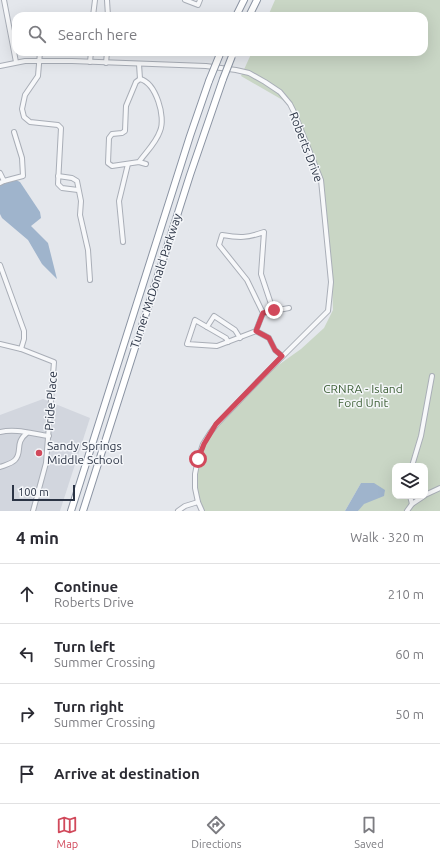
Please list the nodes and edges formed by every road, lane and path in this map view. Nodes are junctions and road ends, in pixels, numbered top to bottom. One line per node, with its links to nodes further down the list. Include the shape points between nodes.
1 (4, 0): 12 (street)
2 (95, 0): 8 (street)
3 (107, 0): 9 (street)
4 (185, 0): 5 (street, via 198,5)
5 (200, 0)
6 (244, 0): 10 (highway)
7 (257, 0): 11 (highway)
8 (94, 12)
9 (108, 12)
10 (238, 12)
11 (251, 12)
12 (12, 41)
13 (15, 56): 20 (street)
14 (40, 56): 19 (street)
15 (91, 56): 21 (street)
16 (107, 56): 22 (street)
17 (219, 56): 60 (highway, Turner McDonald Parkway, bridge, via 190,136)
18 (232, 56): 61 (highway, Turner McDonald Parkway, bridge, via 190,175)
19 (39, 61): 20 (street, Roberts Drive); 21 (street, Roberts Drive); 31 (street, via 38,76 25,95 22,109 24,117 30,122 58,125 61,128)
20 (16, 62): 24 (street, Roberts Drive)
21 (90, 62): 22 (street, Roberts Drive)
22 (106, 63): 23 (street, Roberts Drive)
23 (140, 64): 25 (street); 46 (street, Roberts Drive, via 206,66 249,73 280,92 292,108 320,180 331,282 328,311)
24 (0, 66)
25 (140, 79): 27 (street, via 155,93 162,122 155,142); 28 (street, via 136,82 126,106 125,131 112,134 108,138 108,163)
26 (14, 132): 32 (street, via 22,158 24,176)
27 (139, 162): 28 (street); 29 (street)
28 (128, 164): 34 (street, via 119,201)
29 (146, 164)
30 (0, 173): 32 (street)
31 (58, 176): 33 (street, via 74,178); 33 (street, via 59,187)
32 (2, 182)
33 (78, 190): 36 (street)
34 (123, 242)
35 (0, 265): 45 (street, via 24,331)
36 (90, 280)
37 (289, 308): 38 (street)
38 (274, 310): 39 (street); 39 (street, via 261,274 264,232 248,237 222,235 219,245 247,280)
39 (263, 313): 41 (street)
40 (207, 327): 42 (street, via 214,316 235,330); 43 (street, via 226,338); 43 (street, via 195,320 187,344 217,346)
41 (256, 331): 42 (street); 46 (street, via 269,338 275,350)
42 (240, 338): 43 (street)
43 (228, 342)
44 (0, 344): 45 (street)
45 (21, 349): 50 (street, Pride Place, via 54,362)
46 (282, 356): 57 (street, Roberts Drive, via 210,433 198,459 195,474)
47 (432, 376): 51 (street, via 421,436)
48 (0, 432): 49 (street, via 8,430)
49 (27, 433): 50 (street); 52 (street, via 20,439 15,460)
50 (49, 436): 59 (street, Pride Place, via 46,463)
51 (413, 463)
52 (0, 467)
53 (440, 488): 54 (street)
54 (428, 494)
55 (411, 499): 58 (street)
56 (420, 499): 58 (street)
57 (198, 502): 62 (street); 63 (street, Roberts Drive)
58 (412, 504): 64 (street)
59 (33, 511)
60 (71, 511)
61 (83, 511)
62 (178, 511)
63 (202, 511)
64 (407, 511)

